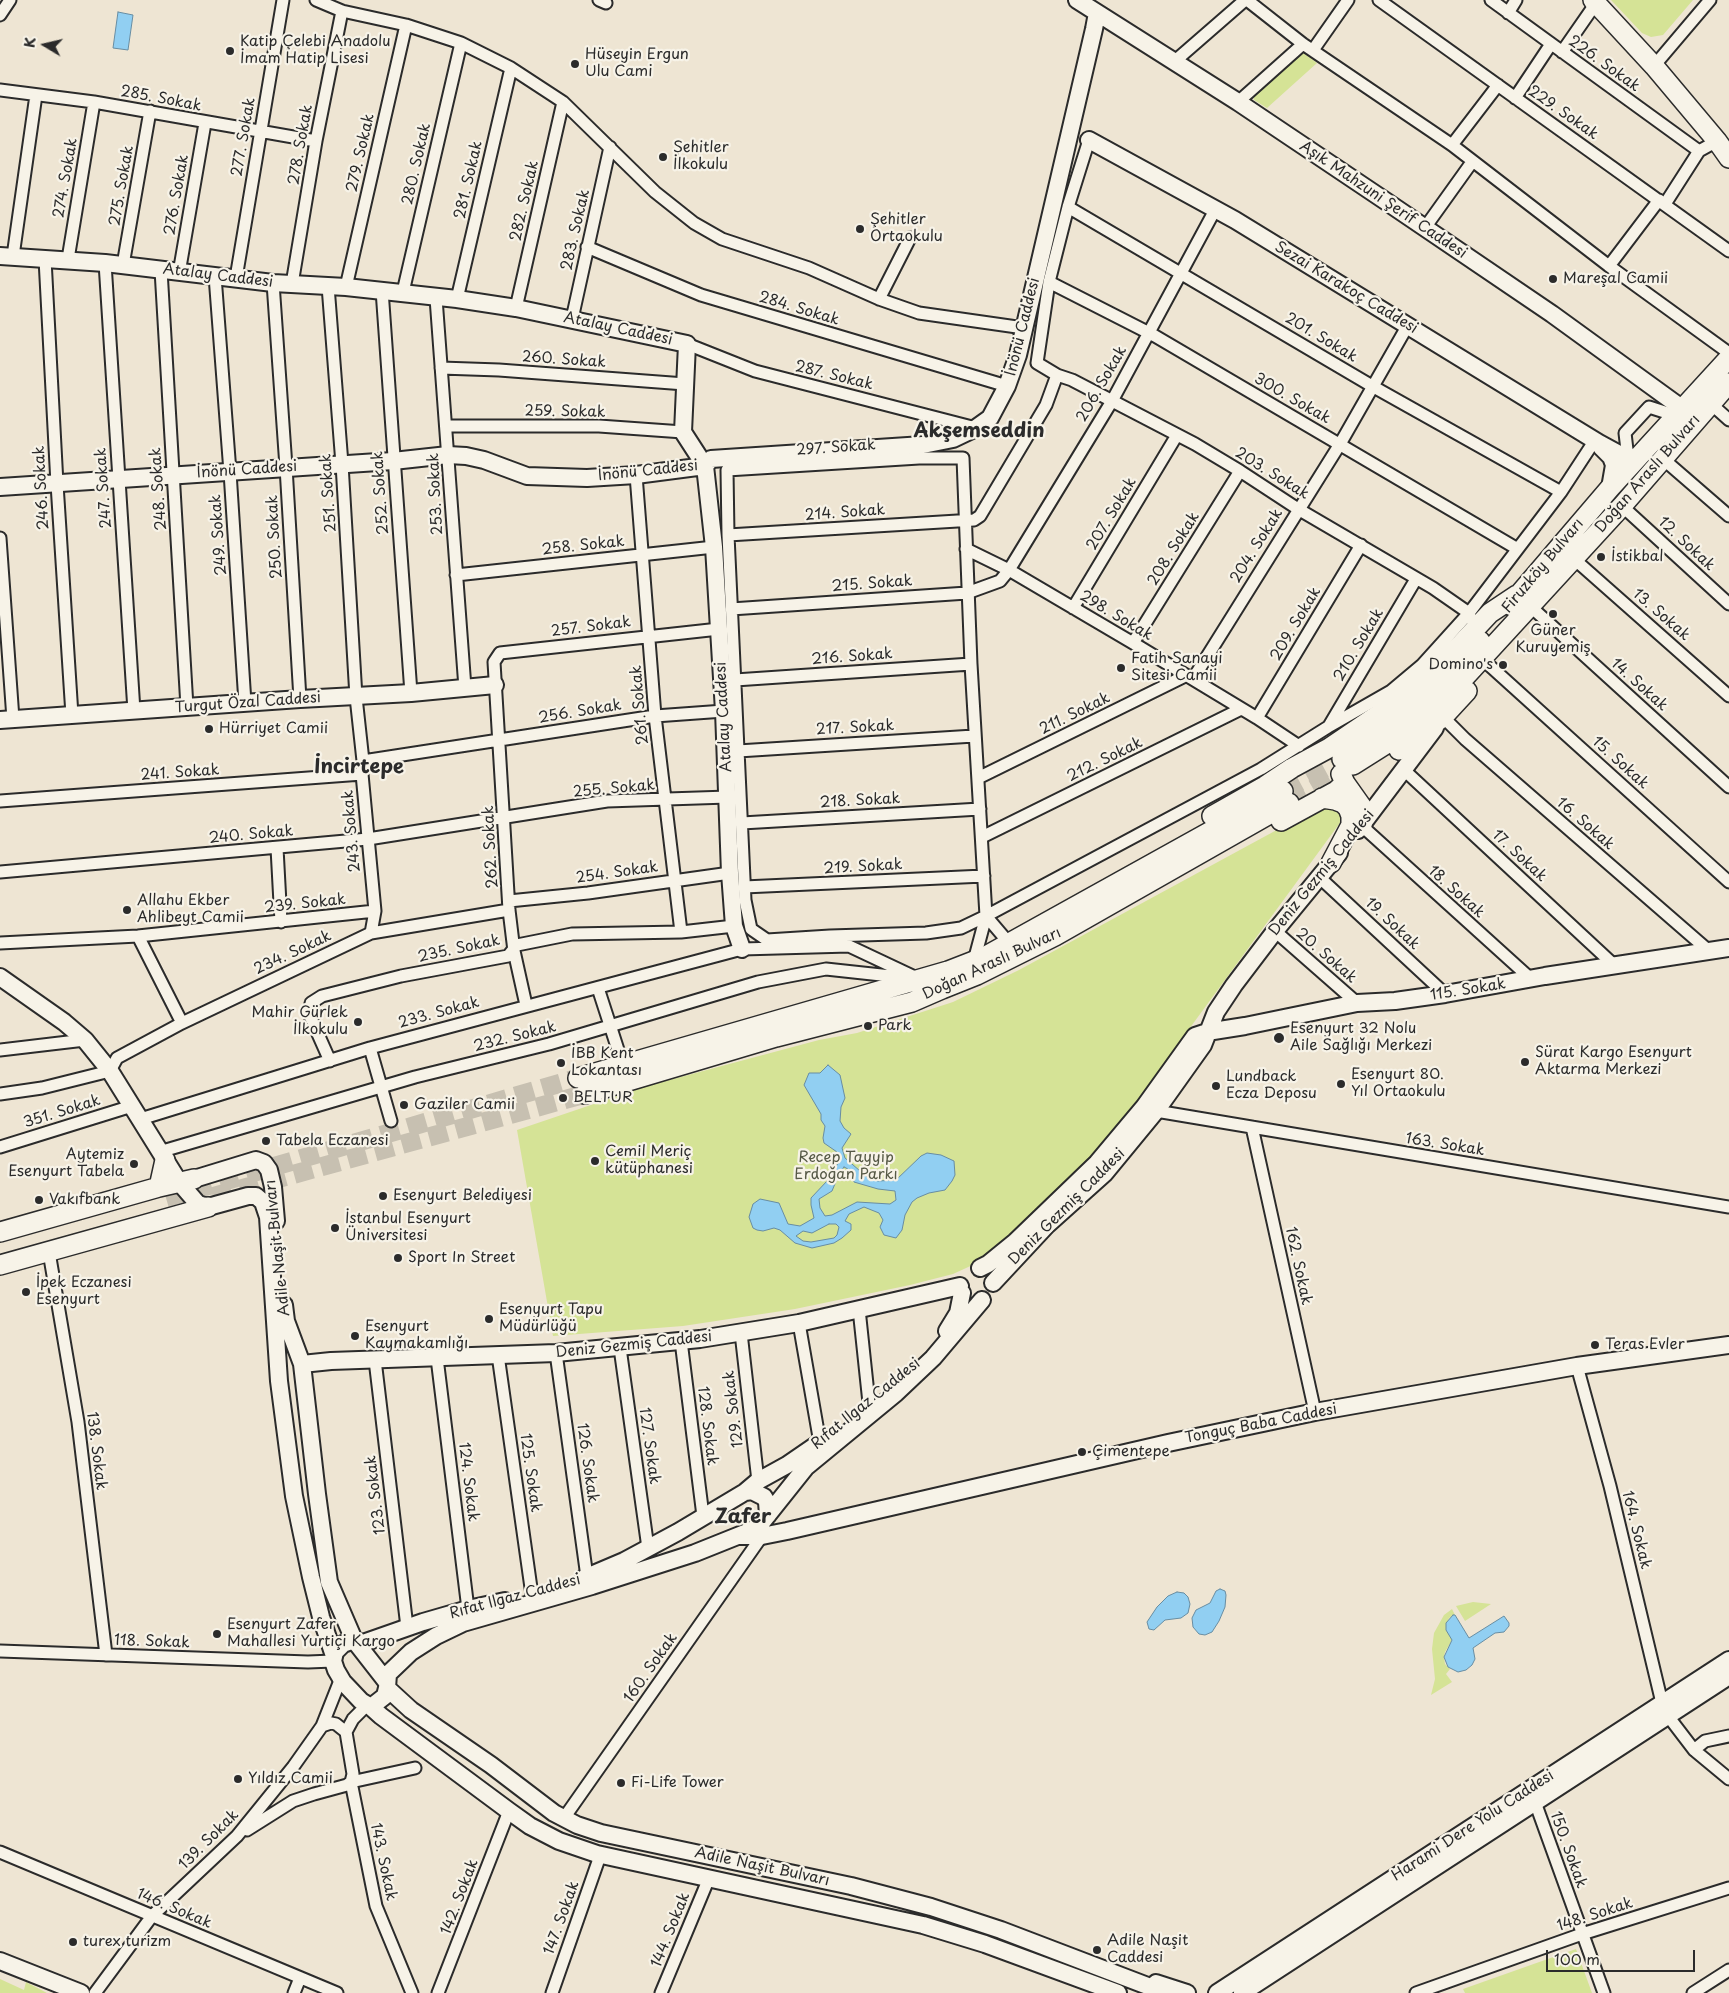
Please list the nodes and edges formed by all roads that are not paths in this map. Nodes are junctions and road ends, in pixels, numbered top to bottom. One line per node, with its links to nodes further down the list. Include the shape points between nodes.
1 (10, 0): 15 (street)
2 (283, 0): 33 (street, 277. Sokak)
3 (316, 0): 12 (street)
4 (1077, 0): 13 (street, Aşık Mahzuni Şerif Caddesi)
5 (1246, 0): 19 (street); 21 (street)
6 (1348, 0): 19 (street)
7 (1379, 0): 24 (street, 229. Sokak)
8 (1491, 0): 14 (street, 226. Sokak)
9 (1516, 0): 14 (street)
10 (1710, 0): 22 (street)
11 (1594, 2): 20 (street); 22 (main road)
12 (342, 11): 16 (street); 36 (street, 278. Sokak)
13 (1096, 13): 21 (street, Aşık Mahzuni Şerif Caddesi); 73 (street, İnönü Caddesi)
14 (1508, 13): 18 (street, 226. Sokak)
15 (0, 15)
16 (406, 25): 17 (street); 64 (street, 279. Sokak)
17 (461, 43): 23 (street); 66 (street, 280. Sokak)
18 (1551, 44): 20 (street, 226. Sokak); 27 (street)
19 (1308, 47): 30 (street); 37 (street)
20 (1562, 52): 39 (street, 226. Sokak)
21 (1175, 61): 30 (street, Aşık Mahzuni Şerif Caddesi)
22 (1654, 66): 35 (main road)
23 (510, 68): 29 (street); 68 (street, 281. Sokak)
24 (1498, 86): 27 (street, 229. Sokak); 37 (street)
25 (0, 90): 26 (street, 285. Sokak)
26 (36, 95): 28 (street, 285. Sokak); 49 (street)
27 (1514, 98): 42 (street, 229. Sokak)
28 (94, 102): 31 (street, 285. Sokak); 51 (street, 274. Sokak)
29 (564, 102): 38 (street); 70 (street, 282. Sokak)
30 (1238, 102): 45 (street, Aşık Mahzuni Şerif Caddesi)
31 (150, 111): 32 (street, 285. Sokak); 53 (street, 275. Sokak)
32 (205, 123): 33 (street, 285. Sokak); 57 (street, 276. Sokak)
33 (260, 131): 36 (street, 285. Sokak); 59 (street, 277. Sokak)
34 (1089, 140): 43 (street); 44 (street, Sezai Karakoç Caddesi)
35 (1716, 140): 39 (street); 40 (main road)
36 (316, 141): 62 (street, 278. Sokak)
37 (1452, 146): 41 (street)
38 (610, 147): 47 (street, 283. Sokak); 69 (street, via 654,192 694,223 722,238 810,268)
39 (1699, 151): 42 (street)
40 (1729, 158)
41 (1472, 162): 45 (street); 54 (street)
42 (1662, 202): 48 (street, 229. Sokak); 54 (street)
43 (1068, 207): 56 (street, 201. Sokak); 60 (street)
44 (1215, 210): 56 (street, 206. Sokak); 72 (street, Sezai Karakoç Caddesi)
45 (1424, 228): 86 (street, Aşık Mahzuni Şerif Caddesi, via 1552,314)
46 (910, 238): 69 (street)
47 (587, 247): 71 (street, 283. Sokak); 82 (street, 284. Sokak, via 701,295)
48 (1729, 251)
49 (7, 256): 50 (street, Atalay Caddesi)
50 (44, 259): 51 (street, Atalay Caddesi); 106 (street, 246. Sokak)
51 (68, 260): 52 (street, Atalay Caddesi)
52 (105, 263): 53 (street, Atalay Caddesi); 105 (street, 247. Sokak)
53 (123, 265): 55 (street, Atalay Caddesi)
54 (1609, 266): 76 (street)
55 (161, 270): 57 (street, Atalay Caddesi); 104 (street, 248. Sokak)
56 (1181, 272): 74 (street, 206. Sokak); 83 (street, 201. Sokak)
57 (179, 273): 58 (street, Atalay Caddesi)
58 (215, 276): 59 (street, Atalay Caddesi); 102 (street, 249. Sokak)
59 (236, 278): 61 (street, Atalay Caddesi)
60 (1049, 282): 74 (street, 300. Sokak); 79 (street, 203. Sokak, via 1037,363)
61 (273, 283): 62 (street, Atalay Caddesi); 100 (street, 250. Sokak)
62 (292, 284): 63 (street, Atalay Caddesi)
63 (328, 286): 64 (street, Atalay Caddesi); 98 (street, 251. Sokak)
64 (346, 287): 65 (street, Atalay Caddesi)
65 (382, 290): 66 (street, Atalay Caddesi); 96 (street, 252. Sokak)
66 (403, 292): 67 (street, Atalay Caddesi)
67 (436, 298): 68 (street, Atalay Caddesi); 78 (street, 253. Sokak)
68 (457, 299): 70 (street, Atalay Caddesi)
69 (878, 299): 73 (street, via 919,313)
70 (516, 308): 71 (street, Atalay Caddesi)
71 (572, 320): 75 (street, Atalay Caddesi)
72 (1408, 325): 83 (street, 204. Sokak); 92 (street, Sezai Karakoç Caddesi)
73 (1024, 328): 82 (street, İnönü Caddesi)
74 (1149, 332): 84 (street, 206. Sokak); 93 (street, 300. Sokak)
75 (687, 344): 81 (street, Atalay Caddesi); 89 (street, 287. Sokak, via 755,371)
76 (1729, 353)
77 (1729, 358): 86 (main road, Firuzköy Bulvarı)
78 (441, 368): 81 (street, 260. Sokak); 88 (street, 253. Sokak)
79 (1057, 375): 84 (street, 203. Sokak); 113 (street, via 1046,405 980,516)
80 (1729, 382): 85 (main road, Doğan Araslı Bulvarı)
81 (685, 384): 90 (street, Atalay Caddesi)
82 (1007, 386): 89 (street, İnönü Caddesi, via 990,418)
83 (1372, 386): 93 (street, 204. Sokak); 109 (street, 201. Sokak)
84 (1112, 401): 91 (street, 203. Sokak); 122 (street, 206. Sokak)
85 (1710, 404): 87 (street); 95 (main road, Doğan Araslı Bulvarı)
86 (1680, 413): 97 (main road, Firuzköy Bulvarı); 97 (street, via 1648,407 1625,433 1627,450)
87 (1729, 420)
88 (447, 426): 90 (street, 259. Sokak, via 599,426); 94 (street, 253. Sokak)
89 (976, 428): 99 (street, İnönü Caddesi, via 953,439 923,445 711,459)
90 (684, 432): 99 (street, Atalay Caddesi)
91 (1177, 435): 101 (street, 203. Sokak); 128 (street, 207. Sokak)
92 (1597, 441): 97 (street, Sezai Karakoç Caddesi); 108 (street, via 1614,465); 109 (street)
93 (1340, 444): 111 (street, 204. Sokak); 118 (street, 300. Sokak)
94 (448, 456): 96 (street, İnönü Caddesi); 103 (street, İnönü Caddesi, via 484,460 527,476 586,478); 123 (street, 253. Sokak)
95 (1662, 458): 110 (main road, Doğan Araslı Bulvarı); 112 (street)
96 (393, 461): 98 (street, İnönü Caddesi); 140 (street, 252. Sokak)
97 (1634, 462): 108 (main road, Firuzköy Bulvarı)
98 (342, 464): 100 (street, İnönü Caddesi); 142 (street, 251. Sokak)
99 (705, 466): 103 (street, İnönü Caddesi); 117 (street, Atalay Caddesi)
100 (286, 468): 102 (street, İnönü Caddesi); 143 (street, 250. Sokak)
101 (1240, 471): 111 (street, 203. Sokak); 133 (street, 208. Sokak)
102 (230, 472): 104 (street, İnönü Caddesi); 144 (street, 249. Sokak)
103 (636, 474): 120 (street, 261. Sokak)
104 (173, 475): 105 (street, İnönü Caddesi); 145 (street, 248. Sokak)
105 (118, 479): 106 (street, İnönü Caddesi); 147 (street, 247. Sokak)
106 (56, 484): 107 (street, İnönü Caddesi); 149 (street, 246. Sokak)
107 (0, 487)
108 (1610, 488): 126 (main road, Firuzköy Bulvarı)
109 (1561, 492): 118 (street)
110 (1622, 506): 121 (main road, Doğan Araslı Bulvarı); 127 (street, 12. Sokak)
111 (1298, 509): 116 (street, 203. Sokak); 136 (street, 204. Sokak)
112 (1729, 516)
113 (964, 520): 114 (street, 214. Sokak); 114 (street, 297. Sokak, via 963,458 727,470); 119 (street)
114 (728, 535): 129 (street)
115 (0, 538): 153 (street)
116 (1361, 545): 124 (street, 203. Sokak); 152 (street, 209. Sokak)
117 (714, 548): 120 (street, 258. Sokak); 131 (street, Atalay Caddesi)
118 (1516, 548): 130 (street)
119 (966, 549): 122 (street, 298. Sokak); 125 (street)
120 (643, 554): 123 (street, 258. Sokak); 132 (street, 261. Sokak)
121 (1573, 558): 126 (main road, Doğan Araslı Bulvarı); 141 (street, 13. Sokak)
122 (1008, 570): 125 (street, 215. Sokak, via 1000,581); 128 (street, 298. Sokak)
123 (456, 575): 139 (street, 253. Sokak)
124 (1416, 579): 130 (street, 203. Sokak, via 1433,588); 154 (street, 210. Sokak)
125 (967, 593): 129 (street, 215. Sokak); 134 (street)
126 (1523, 600): 130 (main road); 135 (main road); 163 (main road, Doğan Araslı Bulvarı, via 1440,702); 166 (street, 14. Sokak)
127 (1729, 604)
128 (1072, 608): 133 (street, 298. Sokak)
129 (731, 609): 137 (street)
130 (1472, 621): 154 (street, via 1391,691); 159 (main road, via 1422,681 1388,708)
131 (719, 629): 132 (street, 257. Sokak); 148 (street, Atalay Caddesi)
132 (650, 635): 138 (street, 257. Sokak, via 500,653 494,662); 150 (street, 261. Sokak)
133 (1133, 643): 136 (street, 298. Sokak)
134 (971, 664): 137 (street, 216. Sokak); 155 (street)
135 (1490, 666): 151 (main road); 184 (street, 15. Sokak)
136 (1189, 678): 146 (street, 298. Sokak); 165 (street, 211. Sokak)
137 (735, 680): 158 (street)
138 (495, 685): 139 (street, Turgut Özal Caddesi); 156 (street, 262. Sokak)
139 (465, 688): 140 (street, Turgut Özal Caddesi)
140 (411, 693): 142 (street, Turgut Özal Caddesi)
141 (1729, 696)
142 (356, 697): 143 (street, Turgut Özal Caddesi); 160 (street, 243. Sokak)
143 (300, 699): 144 (street, Turgut Özal Caddesi)
144 (245, 703): 145 (street, Turgut Özal Caddesi)
145 (188, 706): 147 (street, Turgut Özal Caddesi)
146 (1241, 709): 152 (street, 298. Sokak); 176 (street, 212. Sokak)
147 (134, 711): 149 (street, Turgut Özal Caddesi)
148 (724, 711): 150 (street, 256. Sokak); 167 (street, Atalay Caddesi)
149 (72, 715): 153 (street, Turgut Özal Caddesi)
150 (655, 716): 156 (street, 256. Sokak); 169 (street, 261. Sokak)
151 (1443, 717): 161 (street, Deniz Gezmiş Caddesi); 163 (main road, via 1384,760); 201 (street, 16. Sokak)
152 (1257, 718): 157 (street, 298. Sokak)
153 (7, 719)
154 (1328, 728): 157 (street)
155 (974, 736): 158 (street, 217. Sokak); 165 (street)
156 (500, 740): 160 (street); 173 (street, 262. Sokak)
157 (1299, 746): 188 (street)
158 (738, 750): 174 (street)
159 (1321, 752): 162 (main road); 163 (main road, via 1333,758)
160 (363, 761): 164 (street, 243. Sokak)
161 (1403, 769): 175 (street, Deniz Gezmiş Caddesi); 203 (street, 17. Sokak)
162 (1288, 770): 171 (main road, via 1284,782 1287,792 1297,803); 191 (main road, via 1090,887)
163 (1345, 773): 171 (main road); 175 (main road, via 1362,807)
164 (362, 774): 170 (street, 241. Sokak); 177 (street, 243. Sokak)
165 (978, 778): 172 (street)
166 (1729, 787)
167 (728, 796): 169 (street, 255. Sokak); 181 (street, Atalay Caddesi)
168 (1286, 797): 191 (main road, Doğan Araslı Bulvarı)
169 (666, 799): 173 (street, 255. Sokak, via 607,801); 183 (street, 261. Sokak)
170 (0, 801)
171 (1315, 802): 179 (main road, via 1335,800 1343,803 1351,816 1351,825); 191 (main road, via 1142,897)
172 (980, 809): 174 (street, 218. Sokak); 176 (street)
173 (504, 819): 177 (street, 240. Sokak); 186 (street, 262. Sokak)
174 (742, 823): 185 (street)
175 (1362, 826): 179 (street, Deniz Gezmiş Caddesi); 205 (street, 18. Sokak)
176 (982, 837): 182 (street)
177 (368, 839): 178 (street, 240. Sokak); 187 (street, 243. Sokak)
178 (277, 848): 180 (street, 240. Sokak); 189 (street)
179 (1325, 870): 192 (street, Deniz Gezmiş Caddesi); 208 (street, 19. Sokak)
180 (0, 872)
181 (730, 873): 183 (street, 254. Sokak); 190 (street, Atalay Caddesi)
182 (984, 876): 185 (street, 219. Sokak); 188 (street)
183 (674, 880): 186 (street, 254. Sokak); 193 (street, 261. Sokak)
184 (1729, 882)
185 (744, 887): 188 (street, via 751,929 767,940 926,933 961,928)
186 (509, 906): 194 (street, 234. Sokak); 200 (street, 262. Sokak)
187 (375, 911): 189 (street, 239. Sokak); 194 (street, 243. Sokak)
188 (986, 916): 197 (street); 202 (street)
189 (280, 922): 195 (street, 239. Sokak)
190 (734, 926): 193 (street, 235. Sokak); 199 (street, Atalay Caddesi)
191 (1052, 928): 197 (main road, Doğan Araslı Bulvarı); 209 (main road, Doğan Araslı Bulvarı, via 977,975 912,1002 582,1086)
192 (1275, 931): 210 (street, 20. Sokak); 214 (street, Deniz Gezmiş Caddesi, via 1234,985)
193 (681, 932): 200 (street, 235. Sokak, via 572,934 517,944)
194 (371, 933): 212 (street, 234. Sokak)
195 (138, 936): 196 (street, 239. Sokak); 212 (street)
196 (0, 943)
197 (1009, 943): 202 (main road, Doğan Araslı Bulvarı)
198 (1729, 948): 201 (street, 115. Sokak)
199 (742, 949): 204 (street, 233. Sokak, via 849,946); 207 (street, 233. Sokak)
200 (514, 951): 211 (street, 262. Sokak); 219 (street, 235. Sokak, via 508,956 401,976 322,996 311,1003 310,1016)
201 (1709, 951): 203 (street, 115. Sokak)
202 (974, 960): 204 (main road, Doğan Araslı Bulvarı)
203 (1614, 965): 205 (street, 115. Sokak)
204 (920, 979): 209 (main road, Doğan Araslı Bulvarı); 213 (street, 232. Sokak, via 826,968 758,982)
205 (1531, 979): 208 (street, 115. Sokak)
206 (4, 983): 215 (street, via 64,1022)
207 (598, 988): 211 (street, 233. Sokak); 213 (street)
208 (1445, 994): 210 (street, 115. Sokak)
209 (842, 1002): 218 (main road, via 825,1000 628,1057)
210 (1357, 1003): 214 (street, 115. Sokak)
211 (526, 1005): 216 (street, 233. Sokak)
212 (182, 1023): 220 (street, 234. Sokak, via 117,1058)
213 (609, 1026): 218 (street); 221 (street, 232. Sokak)
214 (1207, 1032): 224 (street, Deniz Gezmiş Caddesi, via 1203,1045); 240 (street, Deniz Gezmiş Caddesi, via 1195,1036 1144,1107 1097,1163 1015,1242)
215 (85, 1040): 217 (street); 220 (street)
216 (370, 1048): 219 (street, 233. Sokak); 221 (street)
217 (0, 1050)
218 (620, 1056)
219 (330, 1061): 225 (street, 233. Sokak)
220 (110, 1071): 222 (street, via 42,1088); 223 (street); 225 (street, via 126,1080)
221 (381, 1088): 226 (street); 229 (street, 232. Sokak)
222 (0, 1094)
223 (132, 1106): 228 (street, 351. Sokak); 229 (street)
224 (1156, 1111): 227 (street, 163. Sokak); 241 (street, Deniz Gezmiş Caddesi, via 1105,1173 1047,1225)
225 (147, 1117): 229 (street)
226 (391, 1121)
227 (1252, 1127): 234 (street, 163. Sokak); 258 (street, 162. Sokak)
228 (0, 1147)
229 (166, 1155): 231 (street); 233 (main road)
230 (244, 1164): 231 (street, Adile Naşit Bulvarı); 232 (street, via 255,1166 261,1174 260,1191); 254 (street, Adile Naşit Bulvarı, via 256,1160 269,1170 286,1321)
231 (193, 1191): 232 (street, Adile Naşit Bulvarı); 233 (main road); 233 (main road)
232 (248, 1196): 264 (street, Adile Naşit Bulvarı, via 256,1196 262,1202 268,1217 280,1380)
233 (167, 1203): 235 (main road); 236 (main road); 237 (main road); 238 (main road)
234 (1729, 1207)
235 (0, 1232)
236 (0, 1241)
237 (49, 1252): 239 (main road); 279 (street, 138. Sokak, via 78,1422)
238 (0, 1255)
239 (0, 1265)
240 (980, 1268): 241 (street, via 989,1273); 242 (street, via 965,1272 961,1277)
241 (993, 1283): 243 (street, via 990,1294)
242 (961, 1290): 243 (street, via 971,1300); 244 (street, Deniz Gezmiş Caddesi); 257 (street, Rıfat Ilgaz Caddesi, via 958,1313 945,1334)
243 (982, 1300): 265 (street, Rıfat Ilgaz Caddesi, via 933,1358 806,1467)
244 (859, 1309): 245 (street, Deniz Gezmiş Caddesi); 257 (street)
245 (799, 1323): 246 (street, Deniz Gezmiş Caddesi); 259 (street)
246 (740, 1333): 247 (street, Deniz Gezmiş Caddesi); 261 (street, 129. Sokak)
247 (681, 1341): 249 (street, Deniz Gezmiş Caddesi); 266 (street, 128. Sokak)
248 (1729, 1345): 255 (street, Tonguç Baba Caddesi)
249 (620, 1348): 250 (street, Deniz Gezmiş Caddesi); 271 (street, 127. Sokak)
250 (556, 1353): 251 (street, Deniz Gezmiş Caddesi); 273 (street, 126. Sokak)
251 (498, 1355): 252 (street, Deniz Gezmiş Caddesi); 274 (street, 125. Sokak)
252 (437, 1358): 253 (street, Deniz Gezmiş Caddesi); 275 (street, 124. Sokak)
253 (375, 1360): 254 (street, Deniz Gezmiş Caddesi); 276 (street, 123. Sokak)
254 (302, 1364): 263 (street, Adile Naşit Bulvarı)
255 (1577, 1366): 258 (street, Tonguç Baba Caddesi); 286 (street, 164. Sokak)
256 (296, 1386): 260 (street, Adile Naşit Bulvarı)
257 (869, 1403): 259 (street, Rıfat Ilgaz Caddesi)
258 (1315, 1412): 267 (street, Tonguç Baba Caddesi)
259 (820, 1443): 261 (street, Rıfat Ilgaz Caddesi)
260 (306, 1472): 263 (street, Adile Naşit Bulvarı); 264 (street)
261 (758, 1481): 262 (street, Rıfat Ilgaz Caddesi)
262 (744, 1492): 265 (street, via 752,1491 764,1497); 266 (street, Rıfat Ilgaz Caddesi)
263 (316, 1494): 277 (street, Adile Naşit Bulvarı, via 329,1582)
264 (294, 1496): 280 (street, Adile Naşit Bulvarı)
265 (768, 1515): 267 (street, Tonguç Baba Caddesi, via 780,1525); 269 (street, Rıfat Ilgaz Caddesi, via 759,1526)
266 (703, 1516): 268 (street, Rıfat Ilgaz Caddesi)
267 (798, 1528): 270 (street, Tonguç Baba Caddesi)
268 (682, 1529): 271 (street, Rıfat Ilgaz Caddesi); 272 (street, via 678,1545)
269 (738, 1536): 270 (street, Tonguç Baba Caddesi); 272 (street, Rıfat Ilgaz Caddesi)
270 (762, 1536): 298 (street, 160. Sokak)
271 (648, 1548): 273 (street, Rıfat Ilgaz Caddesi)
272 (695, 1553): 275 (street, Rıfat Ilgaz Caddesi, via 592,1586)
273 (587, 1577): 274 (street, Rıfat Ilgaz Caddesi)
274 (532, 1595): 275 (street, Rıfat Ilgaz Caddesi)
275 (465, 1616): 276 (street, Rıfat Ilgaz Caddesi); 284 (street, via 412,1652 388,1674)
276 (407, 1627): 277 (street, Rıfat Ilgaz Caddesi, via 363,1643)
277 (355, 1641): 280 (street, via 350,1640 338,1648); 284 (street, Adile Naşit Bulvarı)
278 (0, 1651): 279 (street, 118. Sokak)
279 (106, 1655): 280 (street, 118. Sokak)
280 (333, 1658): 283 (street, Adile Naşit Bulvarı)
281 (1729, 1660): 286 (street, Harami Dere Yolu Caddesi)
282 (1729, 1676): 286 (street, Harami Dere Yolu Caddesi)
283 (340, 1678): 285 (street, Adile Naşit Bulvarı); 287 (street, 139. Sokak)
284 (387, 1684): 285 (street, via 385,1696); 298 (street, Adile Naşit Bulvarı, via 411,1710)
285 (369, 1706): 288 (street, via 352,1719); 297 (street, Adile Naşit Bulvarı)
286 (1665, 1709): 290 (street); 295 (street, Harami Dere Yolu Caddesi); 299 (street, Harami Dere Yolu Caddesi)
287 (322, 1726): 288 (street, via 336,1724); 294 (street, 139. Sokak)
288 (346, 1732): 293 (street, 143. Sokak, via 353,1774)
289 (1729, 1736): 290 (street, via 1705,1741)
290 (1694, 1750): 292 (street)
291 (415, 1768): 293 (street)
292 (1729, 1779)
293 (351, 1782): 296 (street, via 293,1801); 315 (street, 143. Sokak, via 376,1906)
294 (267, 1800): 296 (street, via 270,1809); 300 (street, 139. Sokak)
295 (1535, 1802): 299 (street, Harami Dere Yolu Caddesi); 306 (street, 150. Sokak)
296 (278, 1810): 300 (street)
297 (509, 1811): 302 (street, Adile Naşit Bulvarı, via 559,1841); 316 (street, 142. Sokak)
298 (564, 1818): 310 (street, Adile Naşit Bulvarı, via 601,1833 851,1886 932,1907)
299 (1489, 1824): 322 (street, Harami Dere Yolu Caddesi); 323 (street, Harami Dere Yolu Caddesi)
300 (237, 1836): 305 (street, 139. Sokak)
301 (0, 1852): 305 (street, 146. Sokak)
302 (601, 1854): 303 (street, Adile Naşit Bulvarı); 317 (street, 147. Sokak)
303 (709, 1878): 318 (street, 144. Sokak); 319 (street, Adile Naşit Bulvarı, via 923,1925)
304 (1729, 1888): 306 (street, 148. Sokak)
305 (152, 1916): 309 (street, 146. Sokak); 312 (street, 139. Sokak)
306 (1582, 1934): 324 (street, 148. Sokak); 325 (street, 150. Sokak)
307 (0, 1962): 311 (street)
308 (1729, 1970): 326 (street)
309 (300, 1978): 313 (street); 314 (street, 146. Sokak)
310 (1131, 1979): 320 (street, Adile Naşit Bulvarı); 321 (street)
311 (81, 1993)
312 (95, 1993)
313 (294, 1993)
314 (337, 1993)
315 (412, 1993)
316 (438, 1993)
317 (552, 1993)
318 (662, 1993)
319 (1118, 1993)
320 (1166, 1993)
321 (1187, 1993)
322 (1217, 1993)
323 (1242, 1993)
324 (1416, 1993)
325 (1604, 1993)
326 (1693, 1993)

